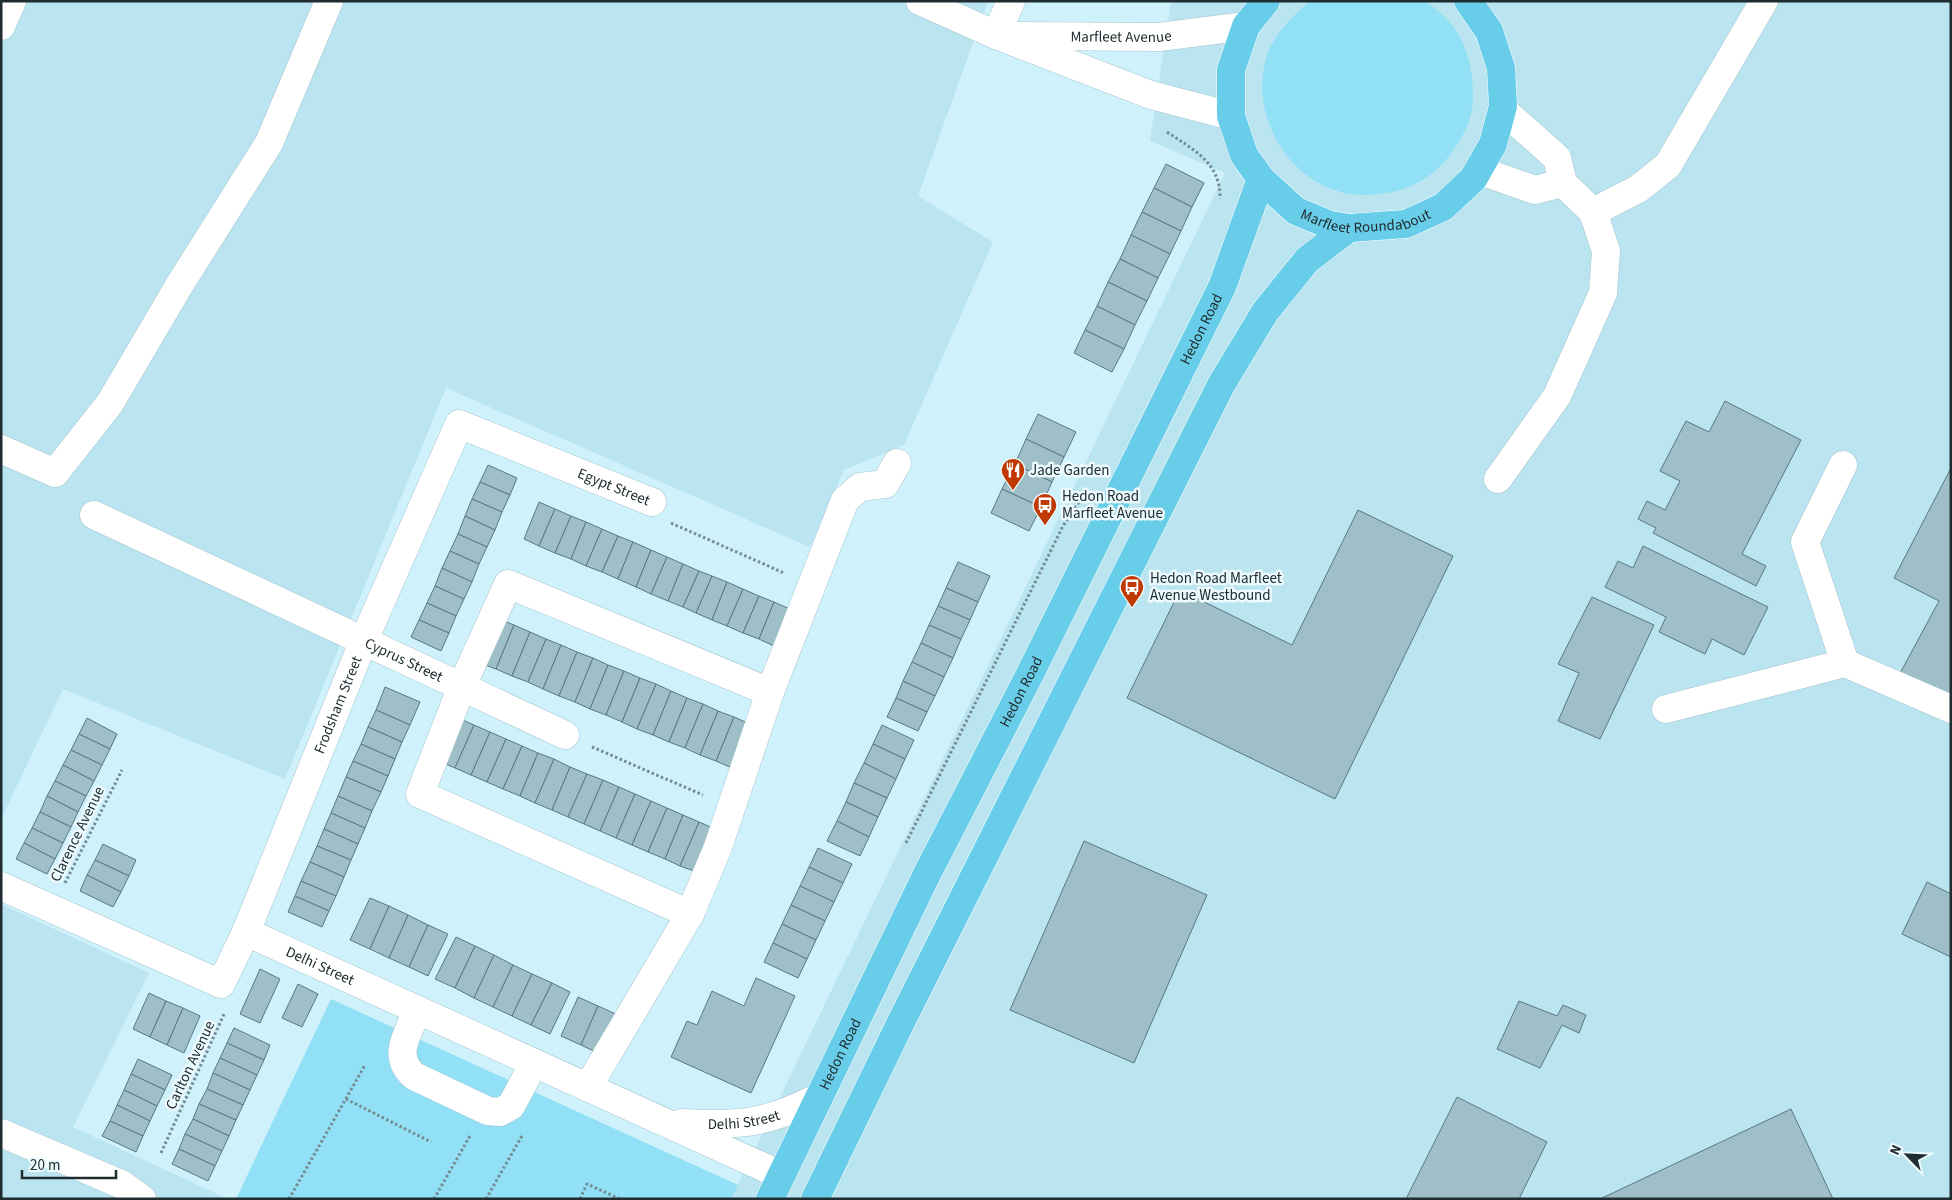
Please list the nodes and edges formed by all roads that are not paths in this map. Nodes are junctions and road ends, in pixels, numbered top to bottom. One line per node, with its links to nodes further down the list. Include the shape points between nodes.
1 (12, 1): 9 (street)
2 (329, 1): 21 (street, via 269,143 110,403 55,473)
3 (920, 1): 12 (street, Marfleet Avenue)
4 (1011, 1): 12 (street)
5 (1266, 1): 10 (highway, Marfleet Roundabout)
6 (1468, 1): 11 (highway, Marfleet Roundabout)
7 (1486, 1): 11 (highway)
8 (1764, 1): 18 (street, via 1668,165 1638,190)
9 (1, 26)
10 (1246, 26): 12 (street, Marfleet Avenue, via 1159,37); 14 (highway, Marfleet Roundabout, via 1230,70)
11 (1489, 31): 13 (highway, Marfleet Roundabout, via 1501,68)
12 (996, 36): 14 (street, Marfleet Avenue, via 1152,95)
13 (1502, 109): 15 (highway, Marfleet Roundabout, via 1493,144); 17 (street, via 1557,158)
14 (1231, 116): 16 (highway, Marfleet Roundabout, via 1244,155)
15 (1478, 170): 17 (street, via 1535,190); 19 (highway, Marfleet Roundabout, via 1473,179 1443,207 1406,224)
16 (1261, 179): 19 (highway, Marfleet Roundabout, via 1296,211 1330,226); 40 (highway, Hedon Road, via 1218,295 927,874)
17 (1563, 183): 18 (street)
18 (1593, 212): 24 (street, via 1606,251 1603,293 1557,396)
19 (1349, 228): 45 (highway, via 1307,260 1265,312 1221,385 902,1018)
20 (459, 424): 25 (street, Egypt Street); 27 (street, Frodsham Street)
21 (1, 449)
22 (897, 463): 30 (street, via 885,484 860,487 845,500)
23 (1843, 465): 28 (street, via 1805,542)
24 (1498, 479)
25 (652, 502)
26 (94, 515): 27 (street, Cyprus Street)
27 (364, 640): 29 (street, Cyprus Street); 36 (street, Frodsham Street)
28 (1845, 663): 31 (street); 32 (street)
29 (462, 686): 30 (street, via 508,584); 33 (street, Cyprus Street); 35 (street, via 420,794)
30 (770, 692): 35 (street, via 718,847)
31 (1666, 709)
32 (1951, 709)
33 (565, 735)
34 (1, 886): 36 (street, via 221,984)
35 (690, 914): 39 (street)
36 (246, 932): 37 (street, Delhi Street)
37 (418, 1010): 38 (street, Delhi Street); 38 (street, via 401,1053 407,1070 486,1110 500,1112 511,1106)
38 (534, 1063): 39 (street, Delhi Street)
39 (588, 1087): 41 (street, Delhi Street)
40 (819, 1097): 41 (street, Delhi Street, via 768,1119 729,1125); 43 (highway, Hedon Road)
41 (665, 1122): 43 (street, Delhi Street)
42 (1, 1133): 44 (street, via 123,1185)
43 (776, 1187)
44 (142, 1199)
45 (815, 1199)

